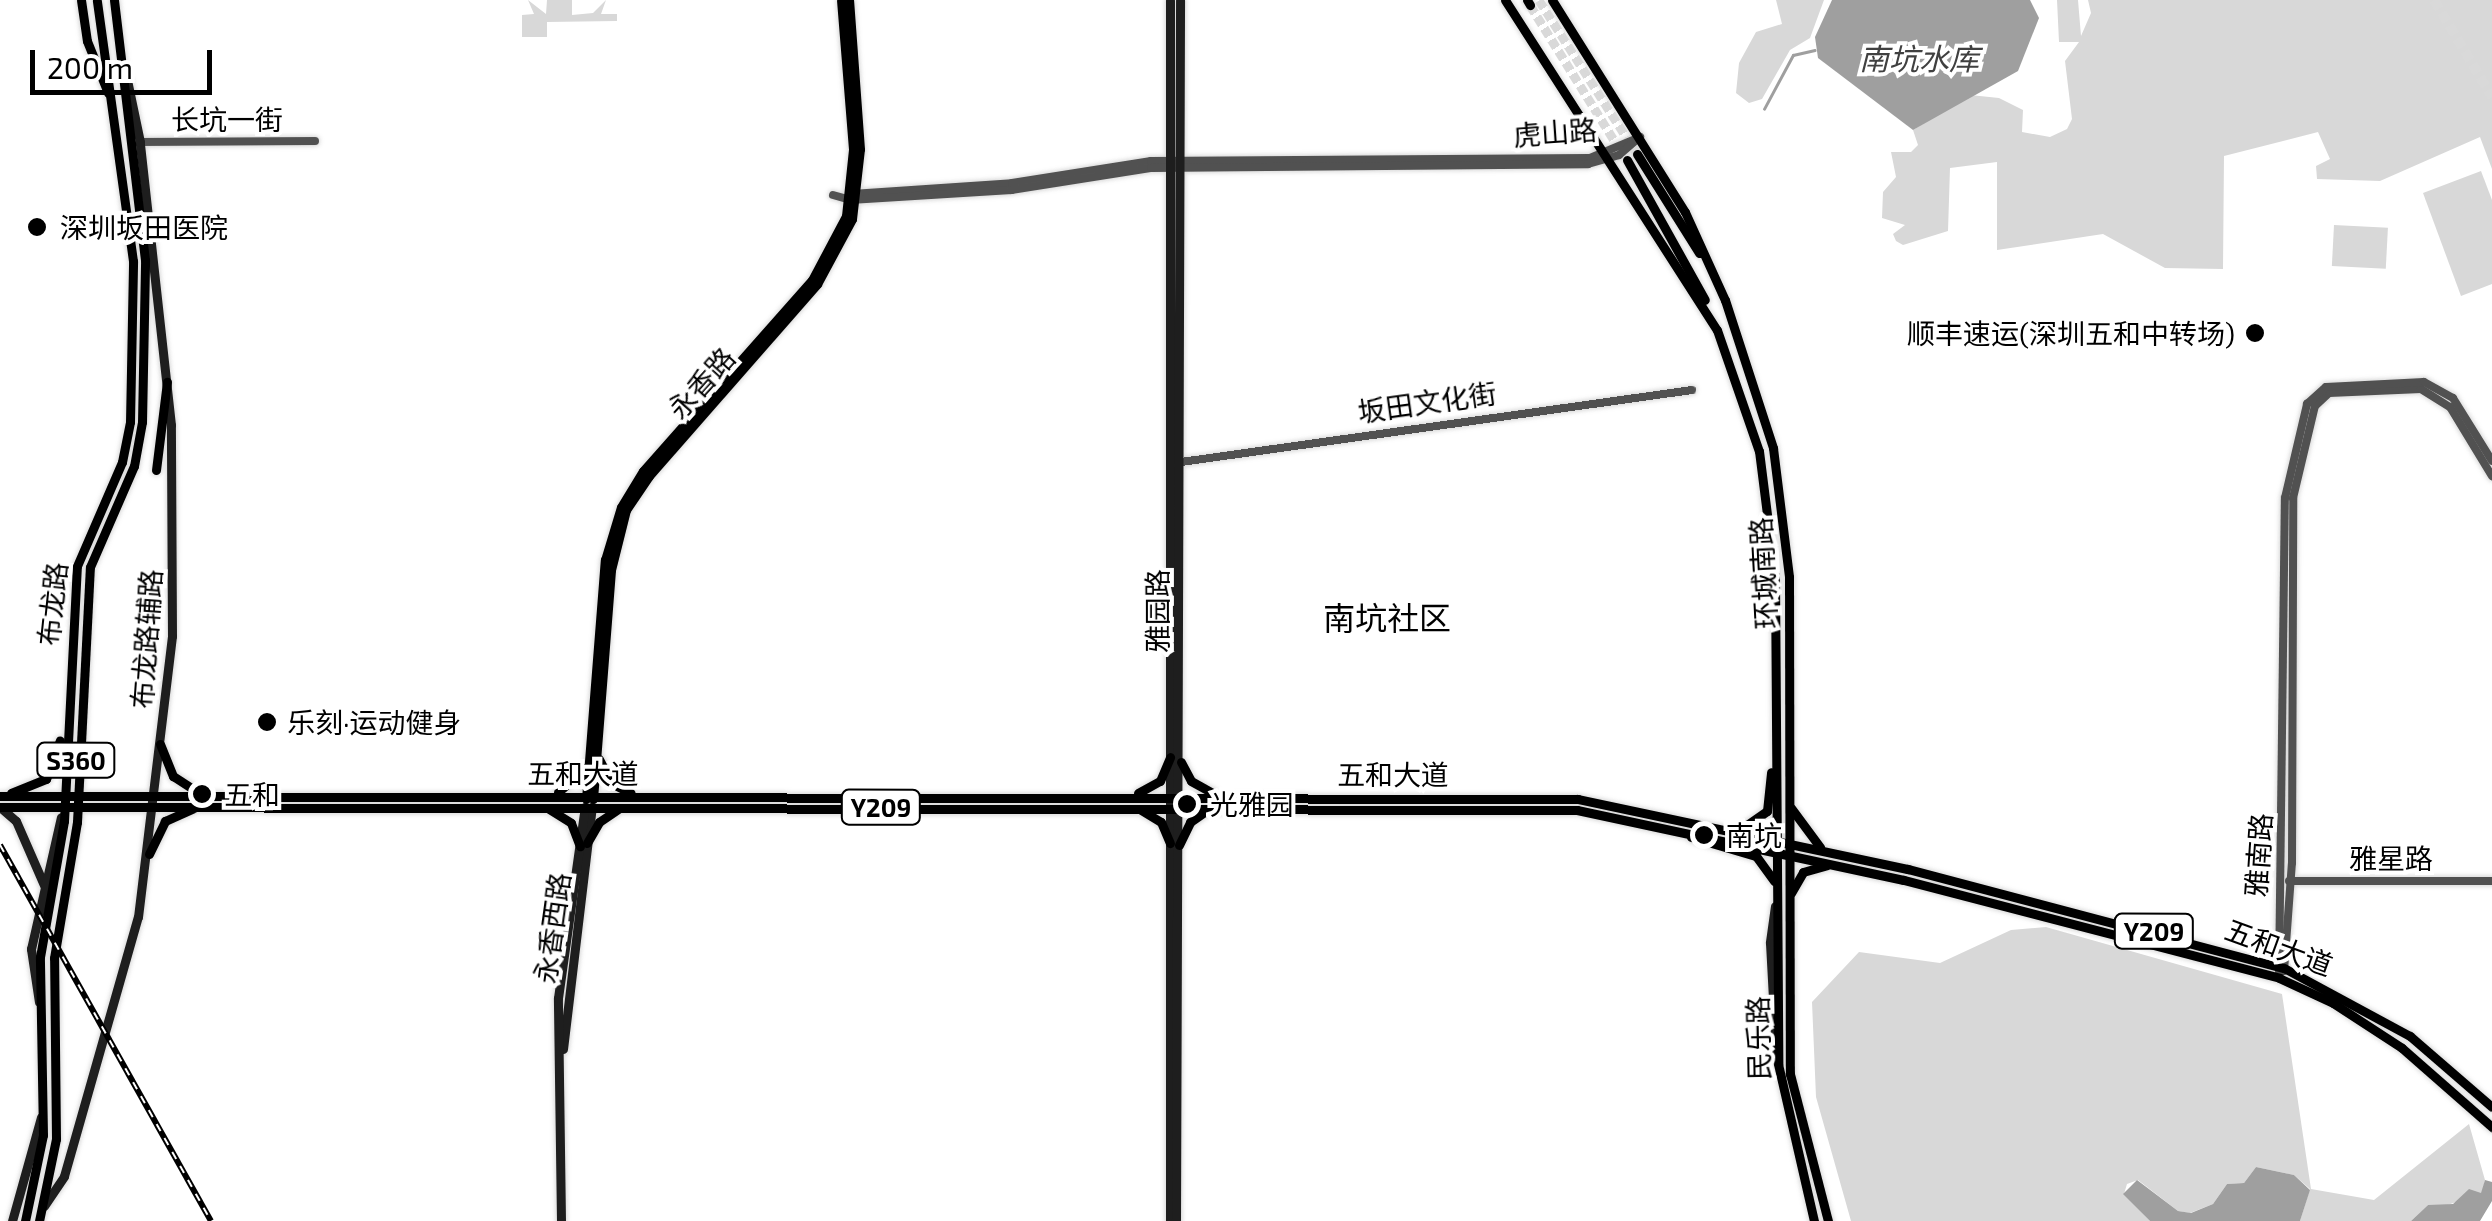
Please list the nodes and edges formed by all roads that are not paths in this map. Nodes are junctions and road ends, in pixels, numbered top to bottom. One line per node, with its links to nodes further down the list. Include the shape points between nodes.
1 (82, 0): 10 (main road, via 87,41)
2 (97, 0): 10 (main road, 布龙路 / S360)
3 (114, 0): 9 (main road, 布龙路 / S360)
4 (845, 0): 16 (main road, 永香路)
5 (1170, 0): 15 (main road, 雅园路)
6 (1180, 0): 15 (main road, 雅园路)
7 (1504, 0): 14 (main road, 环城南路)
8 (1552, 0): 11 (main road, 环城南路)
9 (123, 61): 13 (main road, 布龙路辅路); 43 (main road, 布龙路 / S360, via 147,282 142,422 134,466 90,567)
10 (113, 106): 25 (main road, 布龙路 / S360, via 134,272 130,422 122,462 79,557)
11 (1640, 137): 14 (street, 虎山路); 17 (main road, 环城南路, via 1685,212)
12 (315, 141): 13 (street, 长坑一街)
13 (140, 142): 19 (main road, 布龙路辅路)
14 (1608, 156): 15 (street, 虎山路); 18 (main road, 环城南路)
15 (1175, 164): 16 (street, 虎山路, via 1012,190); 22 (main road, 雅园路)
16 (854, 197): 27 (main road, 永香路, via 844,240 818,284 626,510 611,570); 30 (main road, 永香路, via 812,280 621,507 606,560)
17 (1725, 300): 18 (main road, 环城南路, via 1632,157); 29 (main road, 环城南路, via 1781,489 1789,578)
18 (1716, 330): 28 (main road, 环城南路, via 1768,490 1776,578)
19 (167, 382): 23 (main road); 26 (main road, 布龙路辅路, via 172,636)
20 (1692, 390): 22 (street, 坂田文化街)
21 (2492, 461): 67 (street, 雅南路, via 2453,398 2424,382 2326,387 2307,404 2285,498)
22 (1174, 463): 31 (main road, 雅园路)
23 (156, 470)
24 (2492, 476): 62 (street, 雅南路, via 2458,416 2432,394 2399,386 2318,400 2293,498)
25 (65, 718): 35 (main road, via 49,775); 42 (main road, 布龙路 / S360)
26 (160, 744): 40 (main road, 布龙路辅路); 41 (main road, via 172,776)
27 (597, 750): 32 (main road, 永香路); 33 (main road, via 612,783)
28 (1776, 750): 29 (main road); 52 (main road, via 1767,811 1755,824); 53 (main road, 环城南路)
29 (1789, 750): 38 (main road, 环城南路)
30 (590, 760): 32 (main road, 永香路); 39 (main road, via 577,782)
31 (1176, 760): 34 (main road, via 1156,786); 36 (main road, 雅园路); 37 (main road, via 1194,784)
32 (590, 795): 33 (main road, 五和大道 / Y209); 39 (main road, 五和大道 / Y209); 45 (main road, 永香路)
33 (640, 795): 34 (main road, 五和大道 / Y209); 48 (main road)
34 (1127, 795): 36 (main road, 五和大道 / Y209)
35 (0, 796): 42 (main road, 五和大道 / Y209)
36 (1175, 796): 37 (main road, 五和大道 / Y209); 49 (main road, 雅园路)
37 (1222, 796): 52 (main road, 五和大道 / Y209, via 1548,797)
38 (1789, 797): 54 (main road, 环城南路); 58 (main road, via 1803,831)
39 (542, 799): 41 (main road, 五和大道 / Y209); 45 (main road, 五和大道 / Y209); 55 (main road, via 571,823)
40 (155, 800): 41 (main road, 五和大道 / Y209); 43 (main road, 五和大道 / Y209); 60 (main road, 布龙路辅路)
41 (204, 800): 60 (main road, via 165,821)
42 (63, 801): 43 (main road, 五和大道 / Y209); 44 (main road, 五和大道 / Y209); 64 (main road); 69 (main road, 布龙路 / S360, via 41,946)
43 (76, 801): 73 (main road, 布龙路 / S360, via 54,958 58,1105)
44 (0, 807): 64 (main road, via 14,818)
45 (588, 807): 47 (main road, 五和大道 / Y209); 55 (main road, 永香西路)
46 (1128, 807): 48 (main road, 五和大道 / Y209); 49 (main road, 五和大道 / Y209); 56 (main road, via 1161,822)
47 (628, 808): 48 (main road, 五和大道 / Y209); 55 (main road, via 604,817)
48 (640, 808)
49 (1175, 808): 50 (main road, 五和大道 / Y209); 56 (main road, 雅园路)
50 (1217, 808): 51 (main road, 五和大道 / Y209, via 1554,808); 56 (main road, via 1193,818)
51 (1655, 825): 57 (main road, 五和大道 / Y209); 65 (main road, via 1756,856 1770,869)
52 (1736, 828): 53 (main road, 五和大道 / Y209)
53 (1776, 838): 54 (main road, 五和大道 / Y209); 57 (main road, 环城南路)
54 (1789, 841): 58 (main road, 五和大道 / Y209); 59 (main road, 环城南路)
55 (583, 844): 77 (main road, 永香西路, via 559,984)
56 (1175, 844): 78 (main road, 雅园路)
57 (1776, 850): 59 (main road, 五和大道 / Y209); 65 (main road, 民乐路)
58 (1827, 850): 67 (main road, 五和大道 / Y209)
59 (1789, 853): 61 (main road, 五和大道 / Y209); 66 (main road, 民乐路)
60 (149, 854): 73 (main road, 布龙路辅路, via 129,956 64,1176)
61 (1840, 865): 66 (main road, via 1803,872); 68 (main road, 五和大道 / Y209)
62 (2289, 880): 63 (street, 雅星路); 67 (street, 雅南路)
63 (2492, 880)
64 (44, 885): 69 (main road, via 30,949)
65 (1778, 894): 79 (main road, 民乐路, via 1778,1064)
66 (1789, 900): 80 (main road, 民乐路, via 1790,1074)
67 (2281, 967): 68 (street); 70 (main road, 五和大道 / Y209, via 2410,1036)
68 (2279, 978): 72 (main road, 五和大道 / Y209, via 2390,1040)
69 (41, 1015): 71 (main road, 布龙路 / S360)
70 (2488, 1103)
71 (44, 1105): 74 (main road); 75 (main road, 布龙路 / S360)
72 (2492, 1127)
73 (44, 1206): 76 (main road, 布龙路 / S360)
74 (12, 1221)
75 (24, 1221)
76 (39, 1221)
77 (562, 1221)
78 (1173, 1221)
79 (1812, 1221)
80 (1828, 1221)

